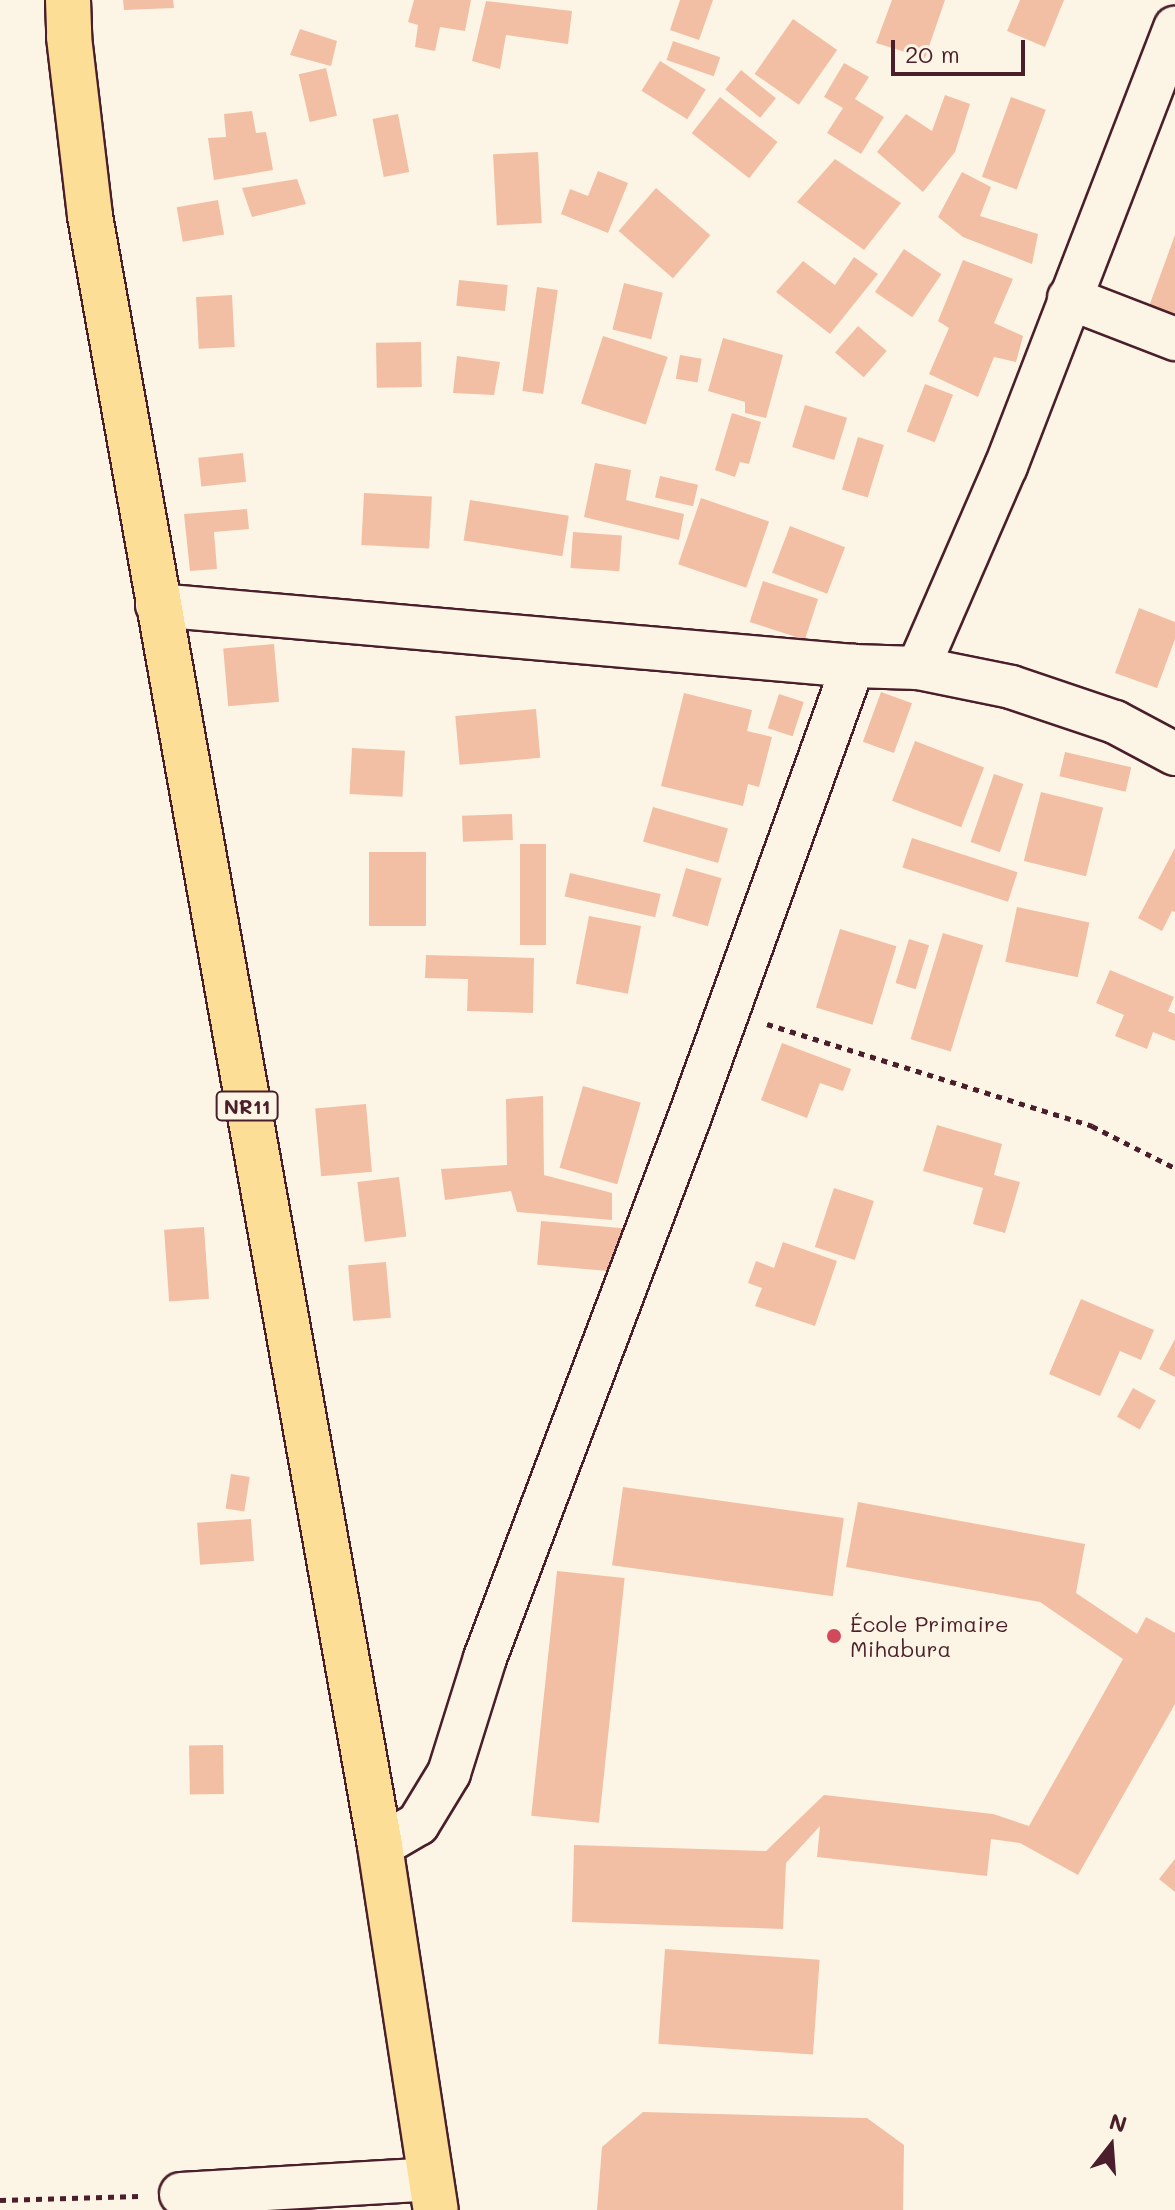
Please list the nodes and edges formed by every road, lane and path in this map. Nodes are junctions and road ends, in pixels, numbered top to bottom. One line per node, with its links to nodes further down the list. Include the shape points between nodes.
1 (68, 0): 5 (highway, NR11, via 90,216)
2 (1175, 27): 3 (street)
3 (1069, 298): 4 (street); 7 (street, via 1006,466)
4 (1175, 339)
5 (157, 605): 6 (street); 11 (highway, NR11)
6 (853, 666): 7 (street); 9 (street)
7 (918, 668): 8 (street, via 1011,687 1115,722)
8 (1175, 754)
9 (728, 1011): 10 (path, via 1092,1126); 11 (street, via 485,1658 449,1773 418,1824)
10 (1175, 1168)
11 (380, 1846): 13 (highway, NR11)
12 (181, 2194): 13 (street); 14 (path)
13 (433, 2195)
14 (0, 2200)

